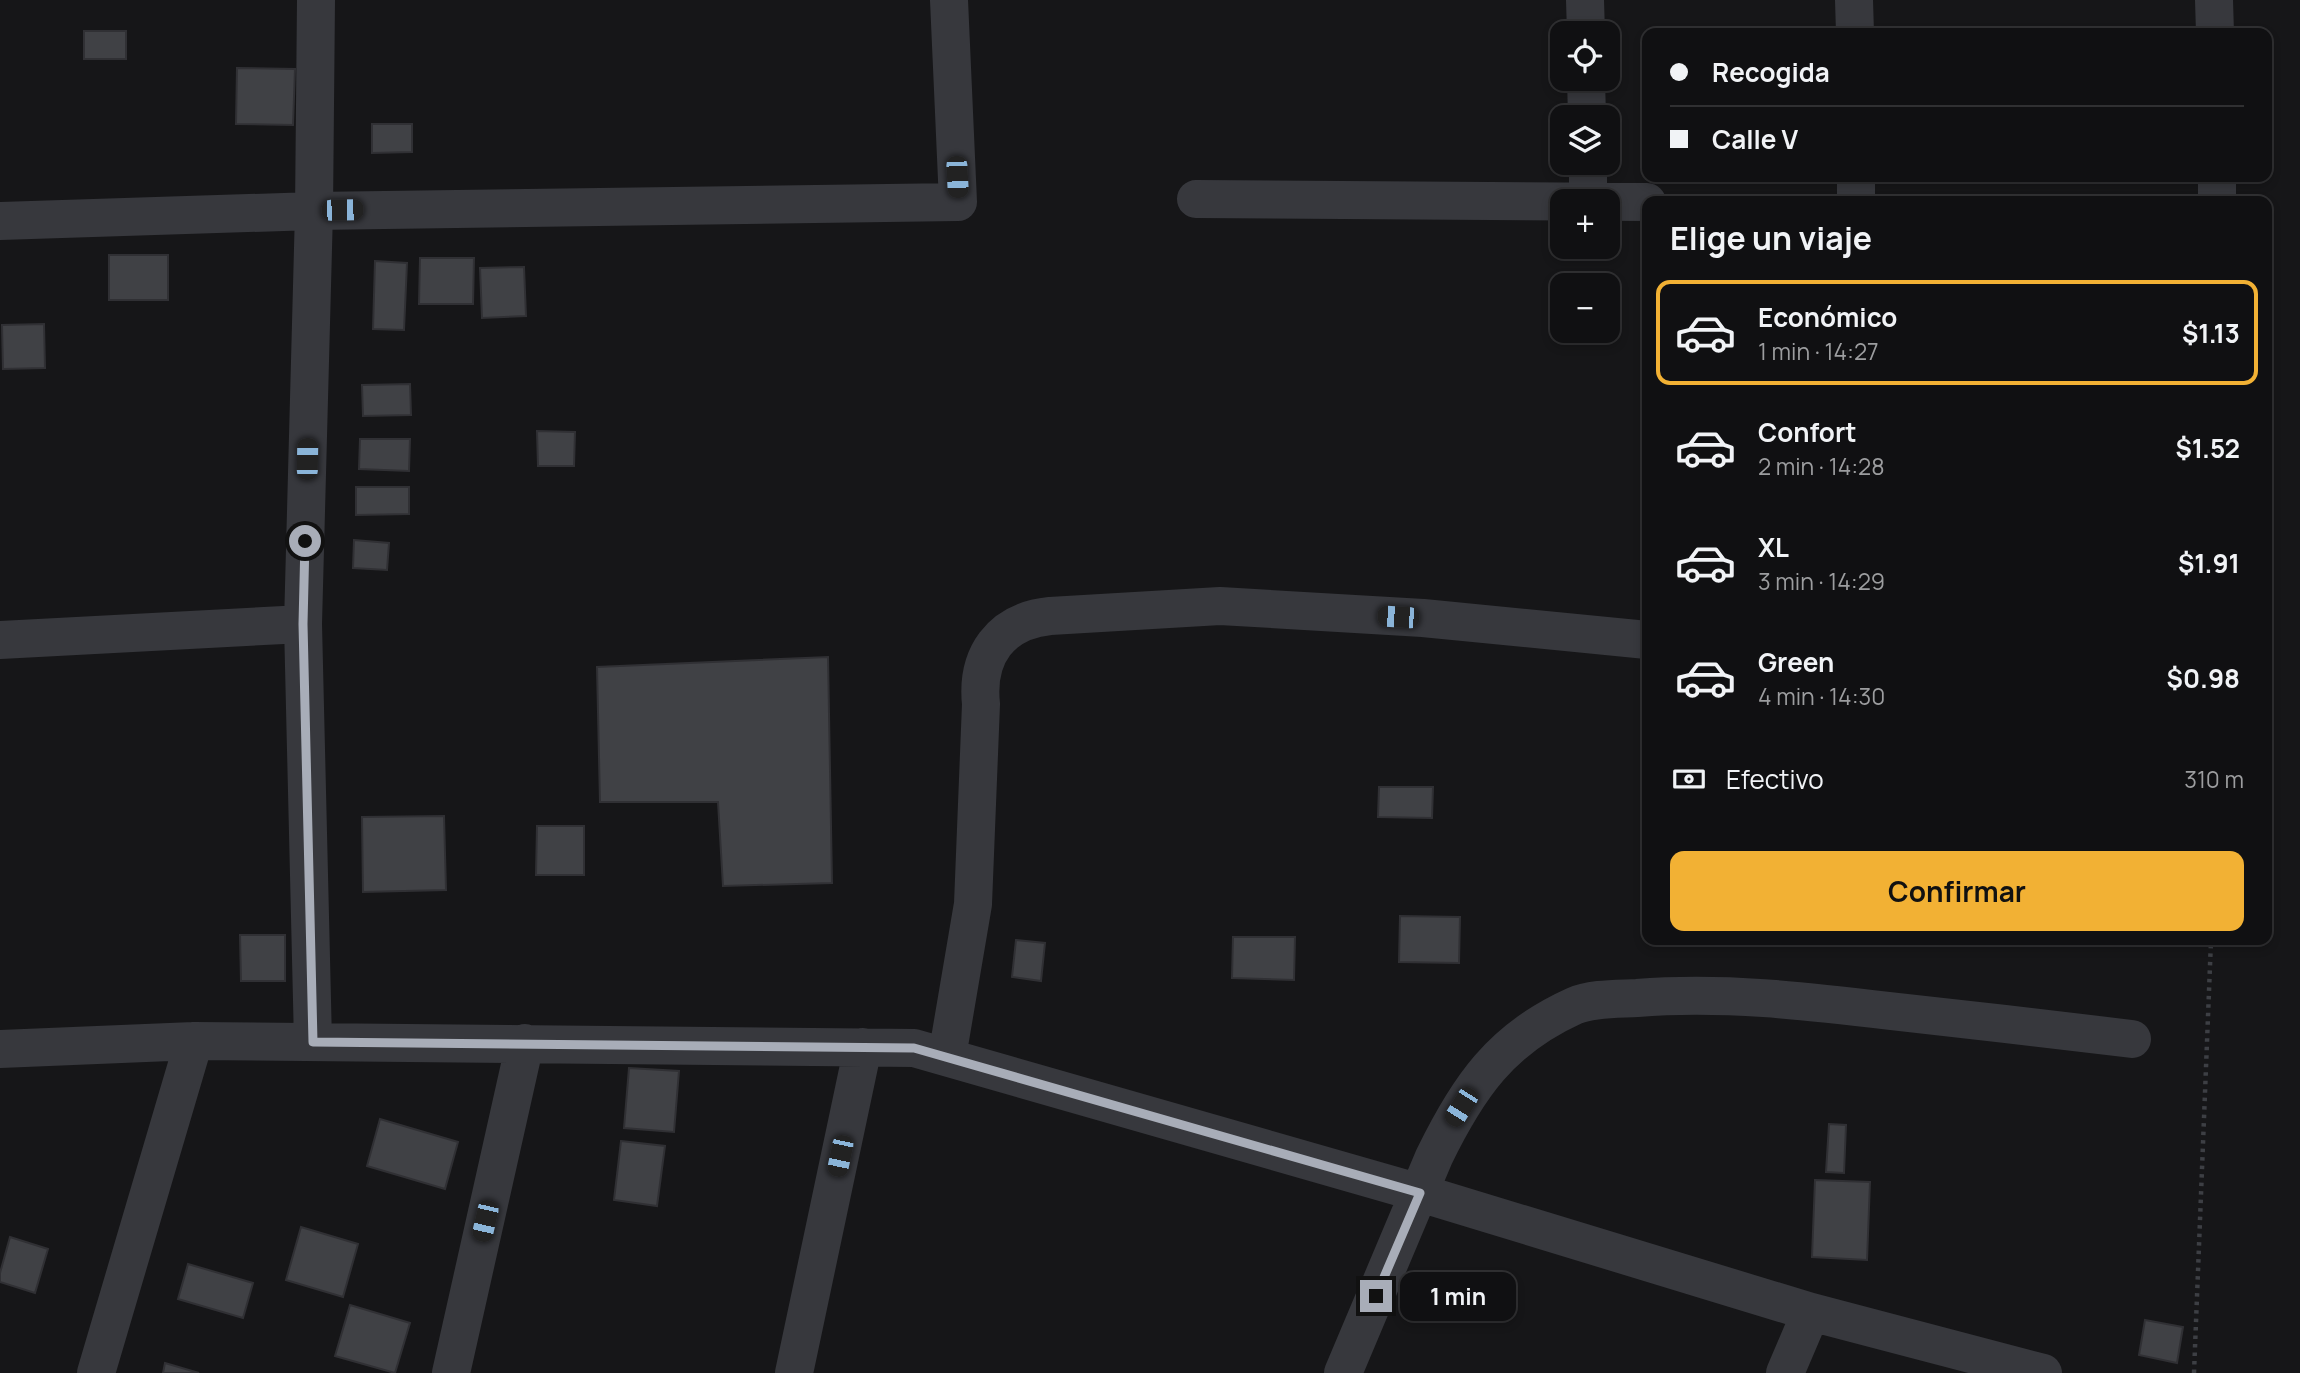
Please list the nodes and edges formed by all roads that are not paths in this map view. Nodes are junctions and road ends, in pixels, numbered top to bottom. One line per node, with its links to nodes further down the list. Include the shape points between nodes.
1 (316, 0): 13 (street)
2 (948, 0): 13 (street, via 958,202)
3 (1586, 0): 6 (street)
4 (1854, 0): 7 (street)
5 (2214, 0): 8 (street)
6 (1586, 21)
7 (1855, 28)
8 (2215, 28)
9 (1196, 199): 10 (street)
10 (1550, 201)
11 (1620, 202): 12 (street)
12 (1642, 202)
13 (314, 211): 14 (street); 15 (street)
14 (0, 221)
15 (303, 624): 16 (street); 20 (street)
16 (0, 640)
17 (1642, 640): 24 (street, via 1423,618 1220,606 1042,617 1010,629 987,655 980,679 974,904)
18 (2132, 1039): 25 (street, via 1778,998 1684,994 1577,1004 1541,1023 1500,1054 1450,1124)
19 (194, 1041): 20 (street); 23 (street); 27 (street)
20 (313, 1042): 21 (street)
21 (524, 1043): 22 (street); 28 (street)
22 (863, 1047): 24 (street, via 914,1048); 29 (street)
23 (0, 1049)
24 (947, 1058): 25 (street)
25 (1420, 1193): 26 (street); 30 (street)
26 (1811, 1312): 31 (street); 32 (street)
27 (96, 1373)
28 (451, 1373)
29 (794, 1373)
30 (1343, 1373)
31 (1785, 1373)
32 (2043, 1373)

